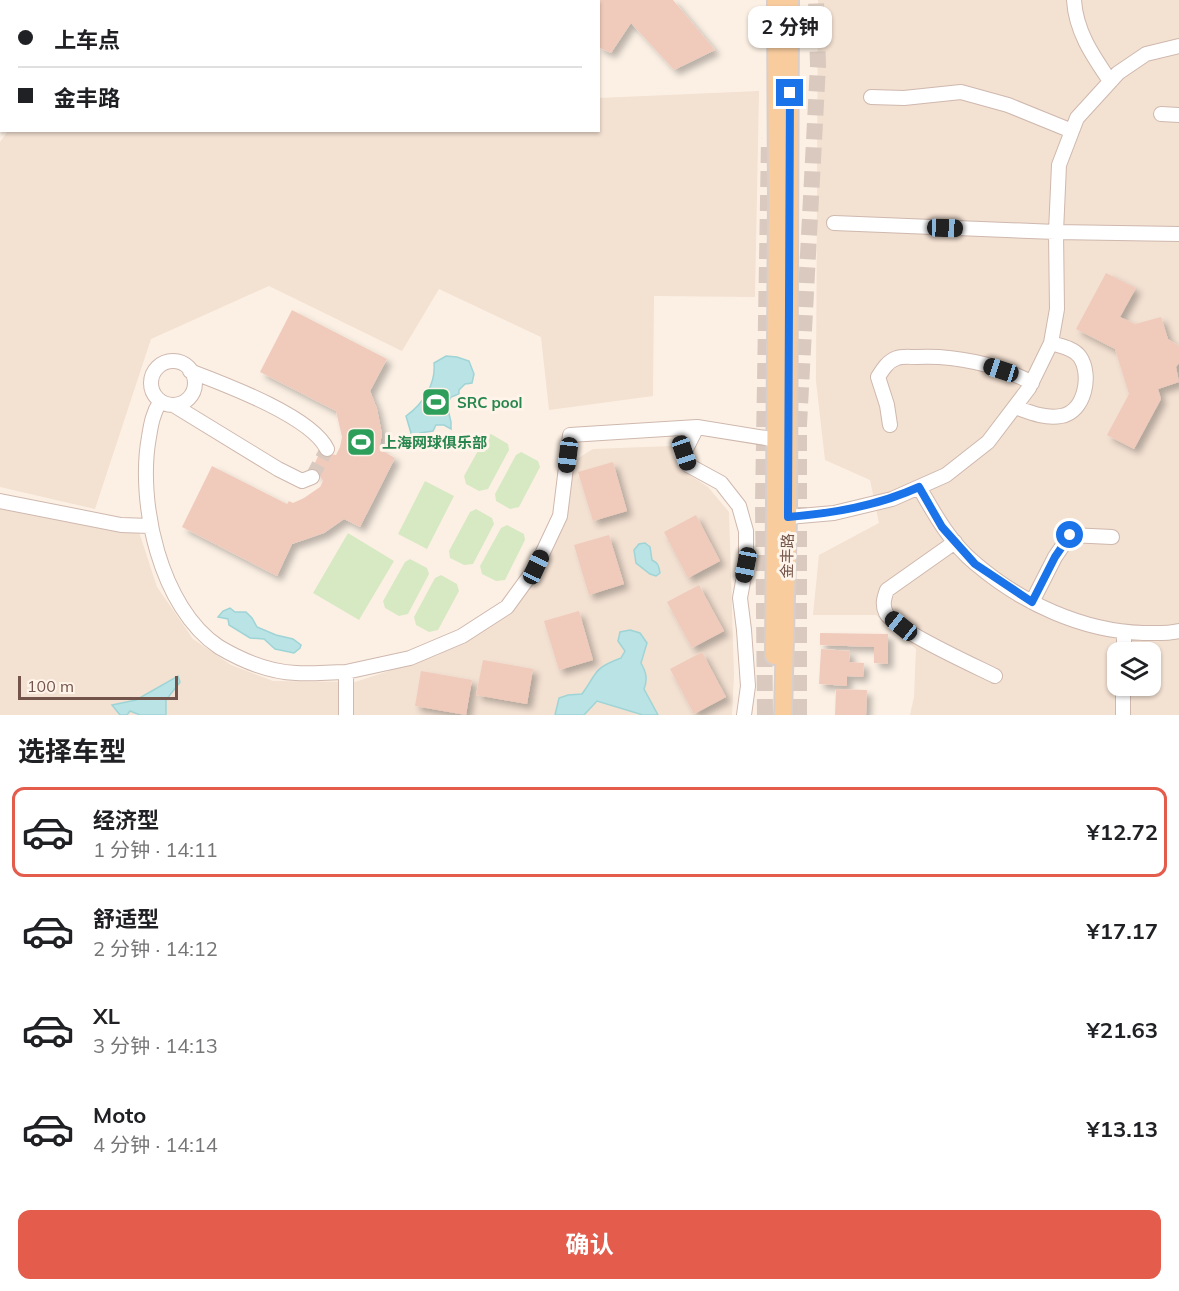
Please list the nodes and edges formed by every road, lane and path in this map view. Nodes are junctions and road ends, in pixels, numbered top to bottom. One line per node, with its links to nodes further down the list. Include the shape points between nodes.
1 (776, 0): 21 (main road)
2 (790, 0): 21 (main road, 金丰路)
3 (1074, 0): 5 (lane, via 1075,17 1088,49)
4 (1179, 46): 5 (lane, via 1146,54)
5 (1110, 81): 9 (lane, via 1077,118)
6 (871, 97): 9 (lane, via 961,92 1008,105)
7 (1161, 114): 8 (lane)
8 (1179, 115)
9 (1072, 131): 11 (lane, via 1059,165)
10 (834, 223): 11 (lane)
11 (1056, 232): 12 (lane); 13 (lane, via 1057,309)
12 (1179, 234)
13 (1051, 343): 15 (lane); 18 (lane, via 1080,357 1085,390 1077,406 1063,416 1037,415)
14 (190, 370): 16 (lane, via 170,360 155,369 150,386); 17 (lane, via 195,381 193,392); 22 (lane, via 234,387 300,422 322,439)
15 (1032, 383): 18 (lane); 19 (lane, via 980,364 940,356 898,357 878,377)
16 (160, 402): 17 (lane); 27 (lane, via 154,411 146,454)
17 (175, 406): 23 (lane, via 278,469 302,481)
18 (1015, 406): 24 (lane, via 988,442 946,475)
19 (890, 425)
20 (697, 428): 21 (lane); 34 (lane, via 570,435 560,516 536,567 507,607 462,636 410,658); 38 (lane, via 684,453 688,465 721,483 739,506 746,531 746,565 740,598 748,686)
21 (782, 441): 26 (main road, 金丰路); 39 (main road)
22 (327, 449)
23 (312, 477)
24 (919, 487): 26 (lane, via 892,499 834,513); 29 (lane)
25 (0, 501): 27 (lane, via 121,525)
26 (788, 517): 40 (main road, 金丰路)
27 (150, 526): 34 (lane, via 175,594 191,621 218,646 256,665 294,674)
28 (1112, 537): 30 (lane, via 1070,535)
29 (955, 542): 30 (lane, via 975,564); 35 (lane, via 887,591 883,602 886,615)
30 (1032, 602): 32 (lane, via 1073,621)
31 (1179, 631): 32 (lane)
32 (1124, 632): 33 (lane)
33 (1124, 642)
34 (346, 672): 37 (lane)
35 (995, 676)
36 (1123, 696): 41 (lane)
37 (346, 715)
38 (744, 715)
39 (773, 715)
40 (783, 715)
41 (1123, 715)

